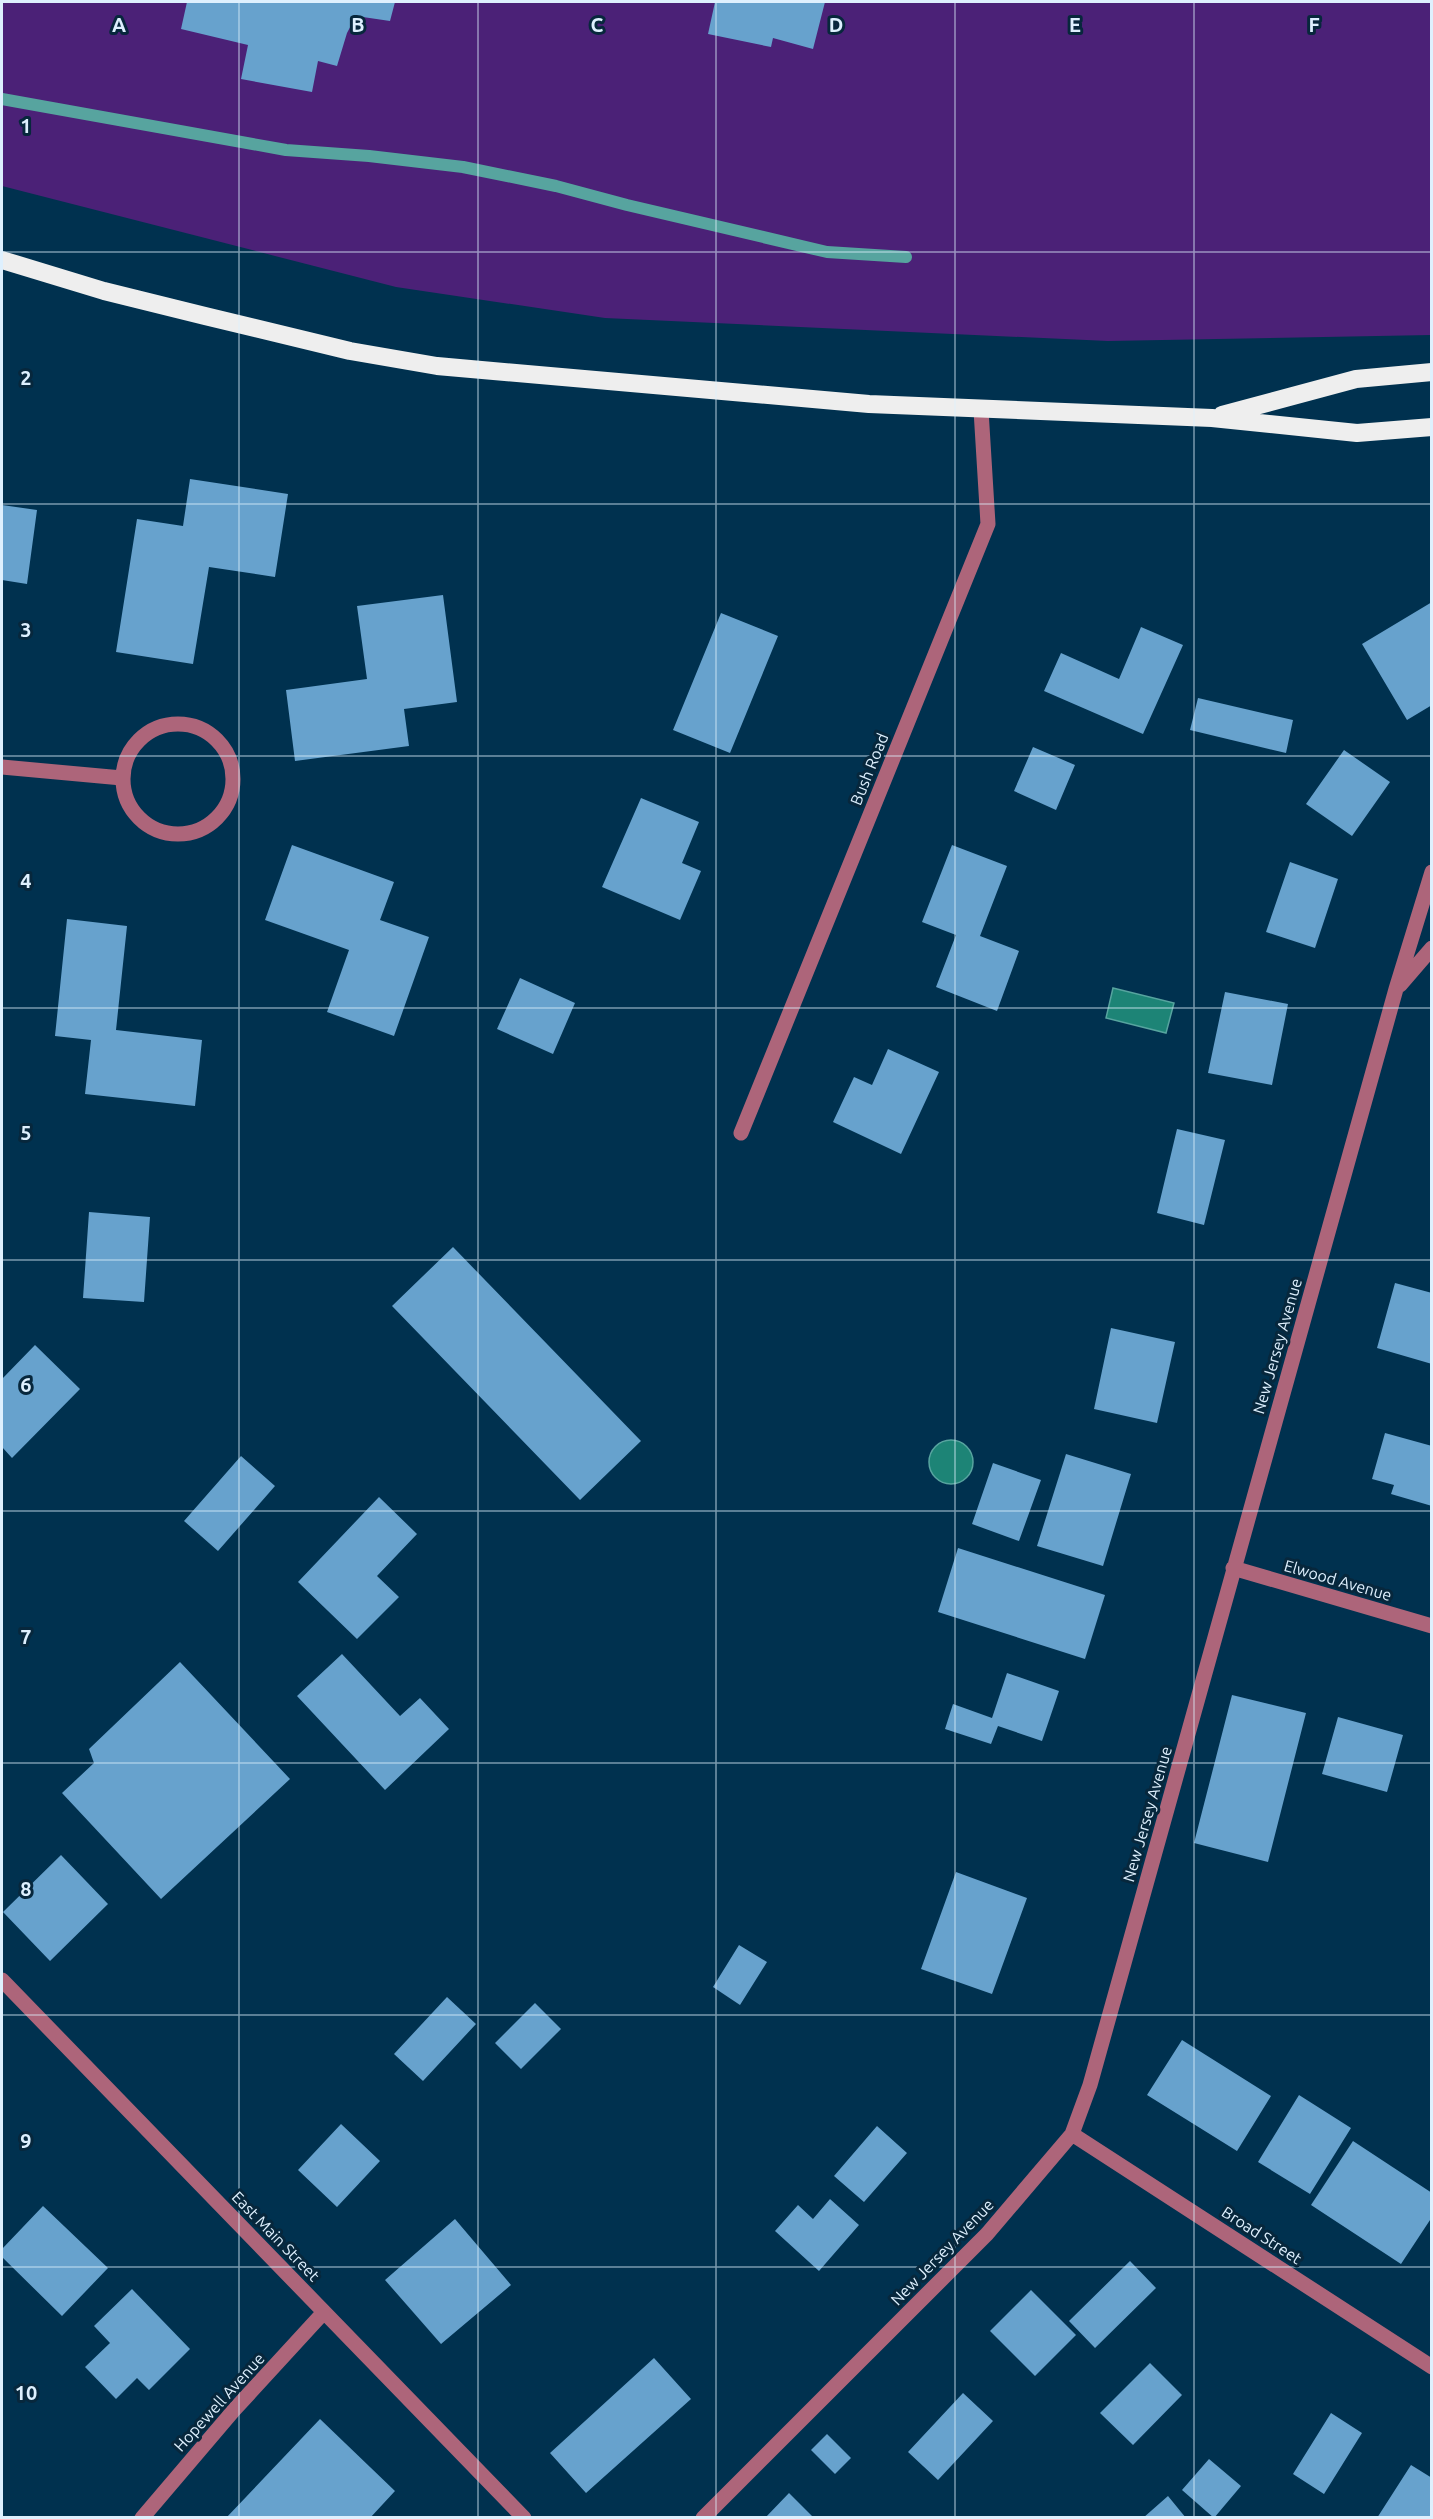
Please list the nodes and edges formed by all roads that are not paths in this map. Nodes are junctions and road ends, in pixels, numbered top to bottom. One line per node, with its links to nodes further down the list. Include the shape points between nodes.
1 (2, 260): 3 (highway, via 205,316 350,351 437,366)
2 (1431, 372): 4 (highway, via 1356,379)
3 (981, 410): 4 (highway); 11 (street, Bush Road, via 988,524)
4 (1212, 418): 5 (highway, via 1357,433)
5 (1431, 427)
6 (2, 767): 7 (street)
7 (122, 778): 7 (street, via 125,796 146,824 162,832 180,834 198,831 213,822 232,792 233,773 229,755 219,740 186,723 167,724 149,731 135,743)
8 (1431, 872): 10 (street, New Jersey Avenue)
9 (1431, 948): 10 (street, New Jersey Avenue)
10 (1396, 989): 12 (street, New Jersey Avenue)
11 (741, 1133)
12 (1233, 1568): 13 (street, Elwood Avenue); 15 (street, New Jersey Avenue, via 1090,2085)
13 (1431, 1626)
14 (2, 1980): 16 (street, East Main Street)
15 (1072, 2134): 17 (street, Broad Street); 20 (street, New Jersey Avenue, via 987,2234)
16 (324, 2312): 18 (street, Hopewell Avenue); 19 (street, East Main Street)
17 (1431, 2367)
18 (142, 2517)
19 (524, 2517)
20 (703, 2517)

